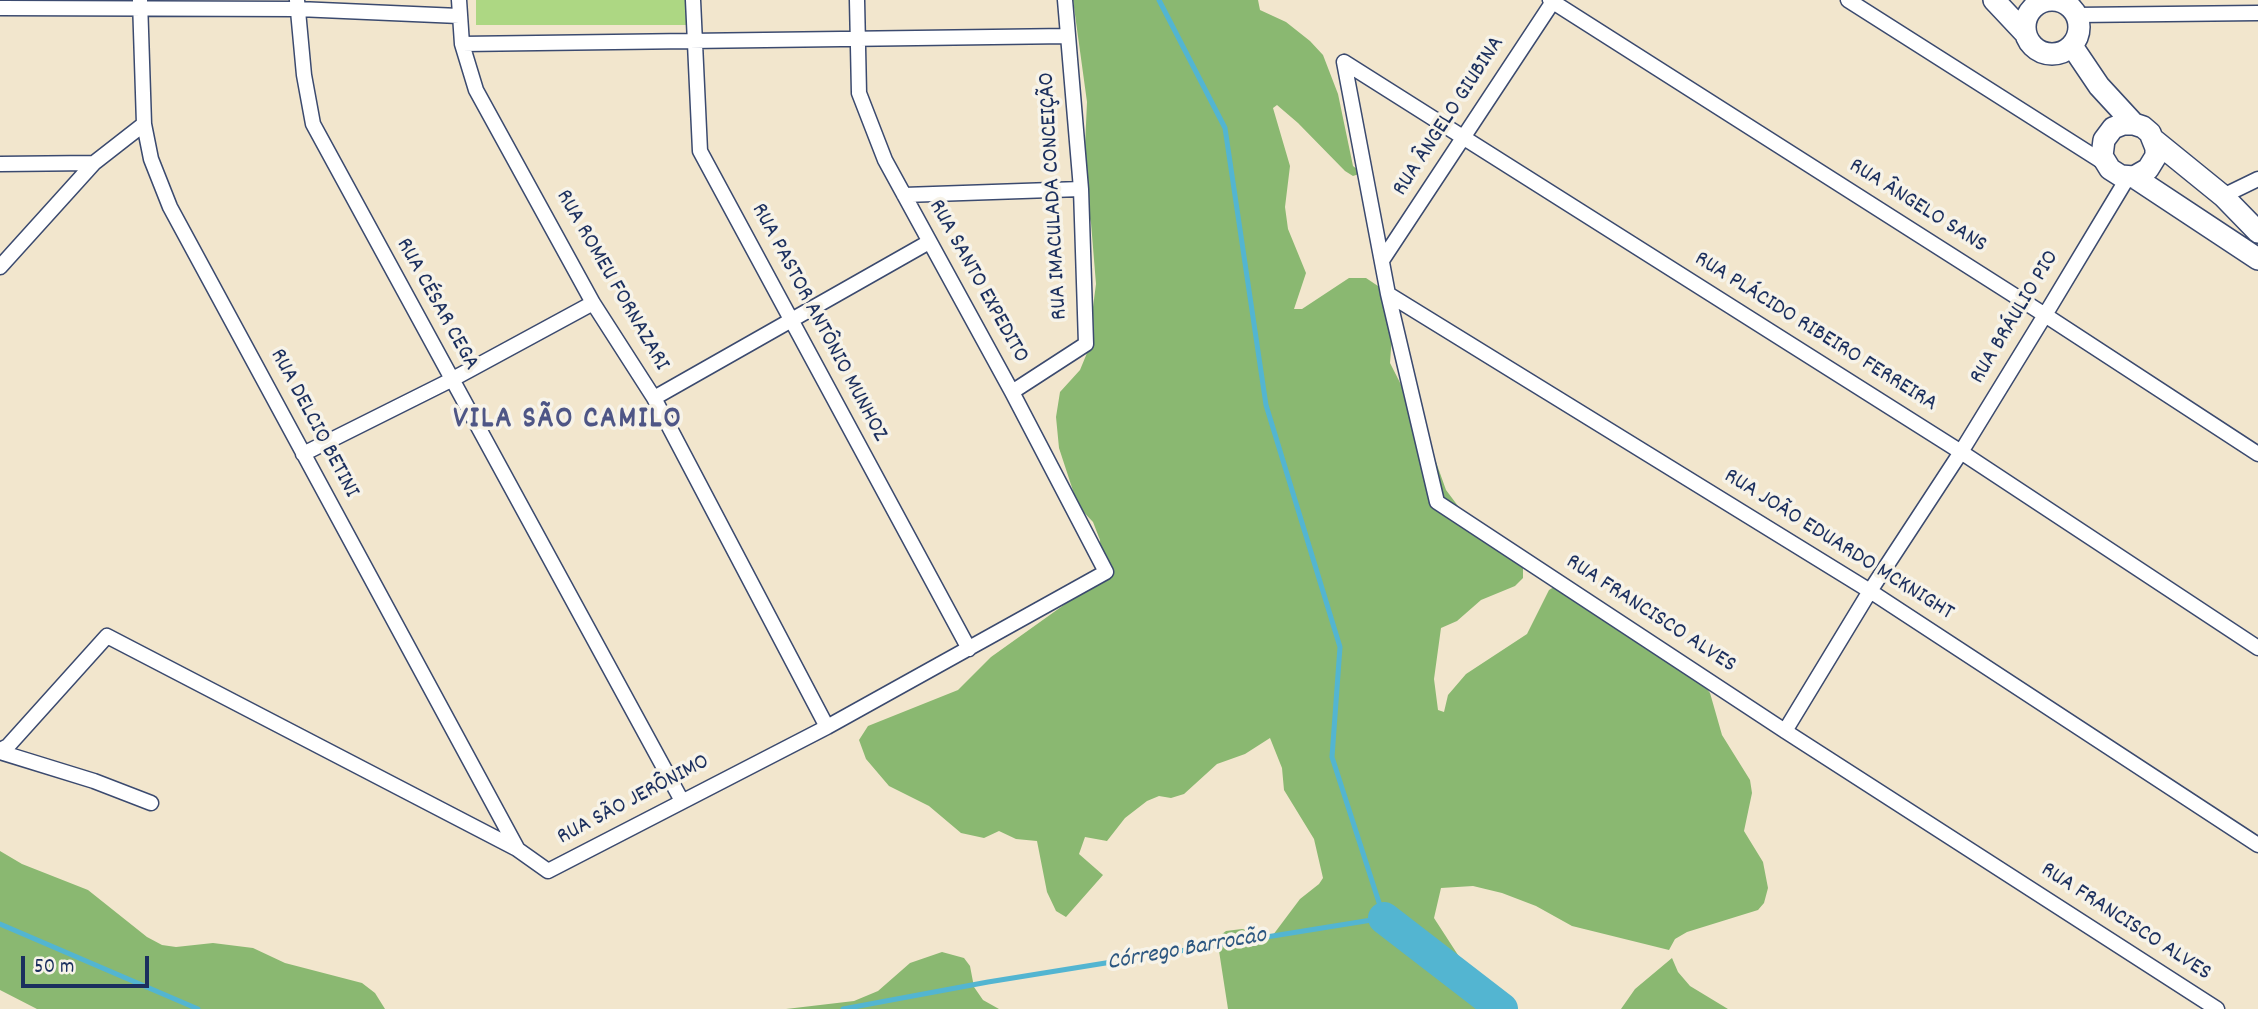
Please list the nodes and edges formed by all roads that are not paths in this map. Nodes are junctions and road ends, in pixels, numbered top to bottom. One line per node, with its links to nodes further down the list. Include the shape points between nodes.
1 (459, 0): 15 (street, RUA ROMEU FORNAZARI)
2 (693, 0): 19 (street, RUA PASTOR ANTÔNIO MUNHOZ)
3 (857, 0): 18 (street, RUA SANTO EXPEDITO)
4 (1065, 0): 17 (street, RUA IMACULADA CONCEIÇÃO)
5 (1848, 0): 27 (street)
6 (2055, 0): 12 (main road); 14 (main road)
7 (1552, 1): 26 (street, RUA ÂNGELO GIUBINA); 45 (street, RUA ÂNGELO SANS)
8 (1994, 1): 12 (main road); 16 (main road)
9 (140, 4): 10 (street); 11 (street); 23 (street, RUA DELCIO BETINI)
10 (298, 4): 15 (street); 47 (street, RUA CÉSAR CEGA, via 313,124)
11 (0, 8)
12 (2032, 9): 16 (main road)
13 (2258, 13): 14 (street)
14 (2076, 15): 21 (main road, via 2079,31)
15 (459, 16): 20 (street, RUA ROMEU FORNAZARI)
16 (2025, 33): 21 (main road, via 2033,47 2049,54)
17 (1068, 36): 18 (street); 34 (street, RUA IMACULADA CONCEIÇÃO)
18 (856, 40): 19 (street); 35 (street, RUA SANTO EXPEDITO, via 859,93)
19 (694, 41): 20 (street); 46 (street, RUA PASTOR ANTÔNIO MUNHOZ, via 700,151)
20 (462, 44): 44 (street, RUA ROMEU FORNAZARI, via 476,90)
21 (2065, 50): 24 (main road); 25 (main road, via 2093,91)
22 (1343, 62): 26 (street, RUA PLÁCIDO RIBEIRO FERREIRA); 40 (street, RUA FRANCISCO ALVES)
23 (144, 124): 29 (street); 51 (street, RUA DELCIO BETINI, via 151,159 170,207)
24 (2134, 124): 25 (main road, via 2123,124); 28 (main road)
25 (2108, 134): 27 (street); 31 (main road, via 2102,156)
26 (1463, 139): 40 (street, RUA ÂNGELO GIUBINA); 50 (street, RUA PLÁCIDO RIBEIRO FERREIRA)
27 (2067, 139): 31 (street)
28 (2154, 140): 32 (main road, via 2153,163); 36 (main road)
29 (94, 163): 30 (street); 42 (street)
30 (0, 164)
31 (2106, 164): 32 (main road, via 2115,173)
32 (2131, 177): 37 (main road); 45 (street, RUA BRÁULIO PIO)
33 (2258, 179): 36 (street)
34 (1081, 189): 35 (street); 48 (street, RUA IMACULADA CONCEIÇÃO, via 1086,344)
35 (904, 195): 39 (street, RUA SANTO EXPEDITO)
36 (2223, 196): 37 (main road, via 2207,209); 38 (main road)
37 (2186, 214): 41 (main road)
38 (2258, 232)
39 (929, 242): 46 (street); 48 (street, RUA SANTO EXPEDITO)
40 (1383, 259): 43 (street, RUA FRANCISCO ALVES)
41 (2258, 259)
42 (0, 267)
43 (1388, 293): 54 (street, RUA JOÃO EDUARDO MCKNIGHT); 58 (street, RUA FRANCISCO ALVES, via 1437,502)
44 (593, 303): 47 (street); 49 (street, RUA ROMEU FORNAZARI)
45 (2045, 316): 50 (street, RUA BRÁULIO PIO); 52 (street, RUA ÂNGELO SANS)
46 (791, 321): 49 (street); 56 (street, RUA PASTOR ANTÔNIO MUNHOZ)
47 (451, 380): 51 (street); 60 (street, RUA CÉSAR CEGA)
48 (1012, 392): 53 (street, RUA SANTO EXPEDITO)
49 (654, 398): 57 (street, RUA ROMEU FORNAZARI)
50 (1961, 452): 54 (street, RUA BRÁULIO PIO); 55 (street, RUA PLÁCIDO RIBEIRO FERREIRA)
51 (303, 454): 63 (street, RUA DELCIO BETINI)
52 (2258, 454)
53 (1106, 572): 56 (street, RUA SÃO JERÔNIMO)
54 (1870, 591): 58 (street, RUA BRÁULIO PIO); 62 (street, RUA JOÃO EDUARDO MCKNIGHT)
55 (2258, 648)
56 (969, 649): 57 (street, RUA SÃO JERÔNIMO)
57 (827, 727): 60 (street, RUA SÃO JERÔNIMO)
58 (1785, 731): 64 (street, RUA FRANCISCO ALVES)
59 (0, 751): 61 (street); 63 (street, RUA SÃO JERÔNIMO, via 107,636)
60 (682, 802): 63 (street, RUA SÃO JERÔNIMO, via 548,872)
61 (151, 803)
62 (2258, 845)
63 (517, 849)
64 (2217, 1009)

